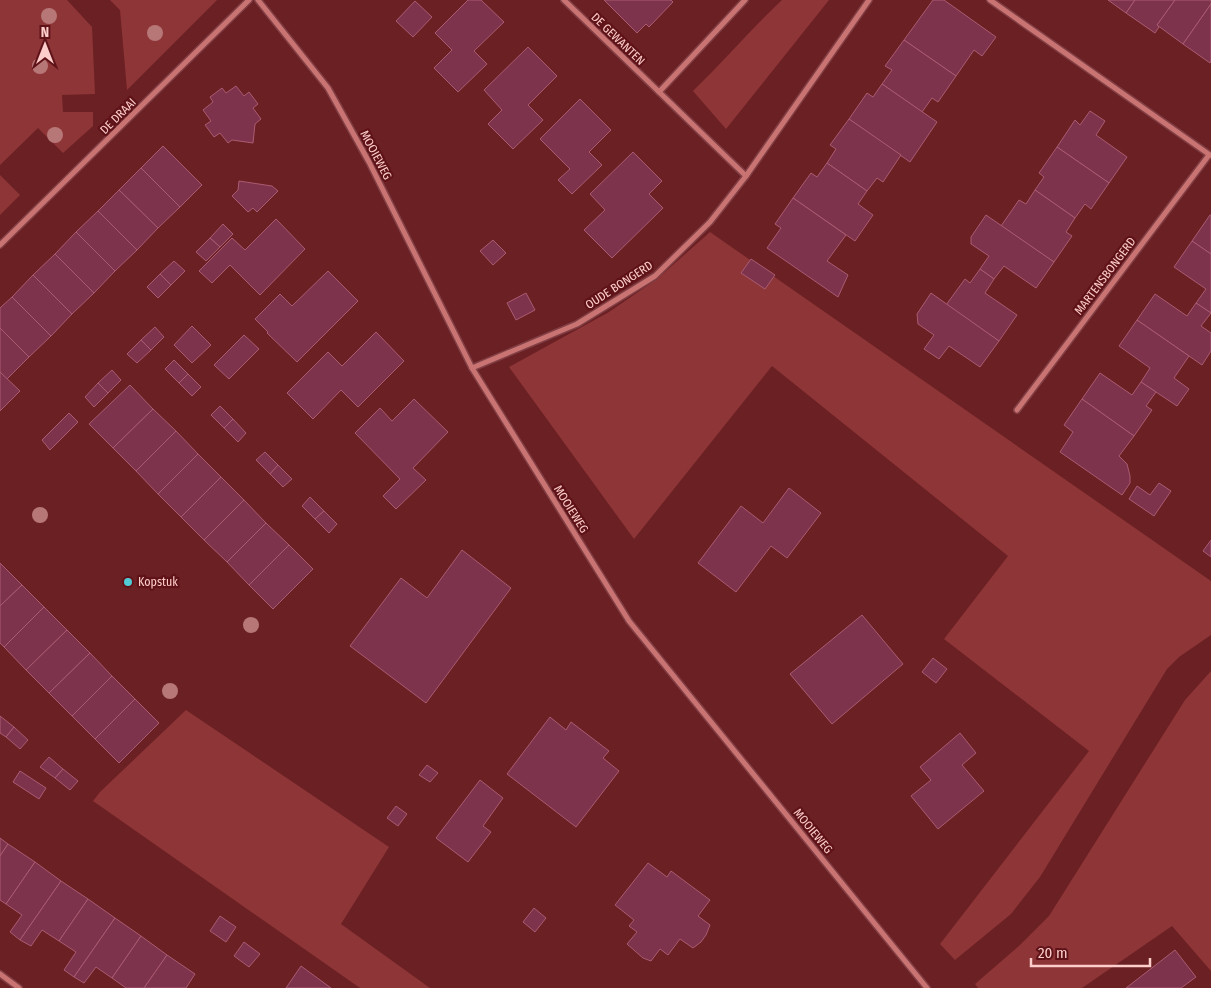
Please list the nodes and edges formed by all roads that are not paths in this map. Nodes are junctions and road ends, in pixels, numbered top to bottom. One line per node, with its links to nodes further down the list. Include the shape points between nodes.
1 (249, 0): 10 (street, DE DRAAI)
2 (258, 0): 11 (street, MOOIEWEG, via 328,88 374,170)
3 (564, 0): 7 (street, DE GEWANTEN)
4 (745, 0): 7 (street)
5 (869, 0): 9 (street, OUDE BONGERD)
6 (990, 0): 8 (street, MARTENSBONGERD)
7 (659, 92): 9 (street)
8 (1210, 155): 12 (street, MARTENSBONGERD)
9 (746, 176): 11 (street, OUDE BONGERD, via 710,222 655,276 577,324)
10 (0, 245)
11 (472, 368): 15 (street, MOOIEWEG, via 629,621)
12 (1016, 410)
13 (0, 974): 14 (street)
14 (19, 988)
15 (927, 988)

